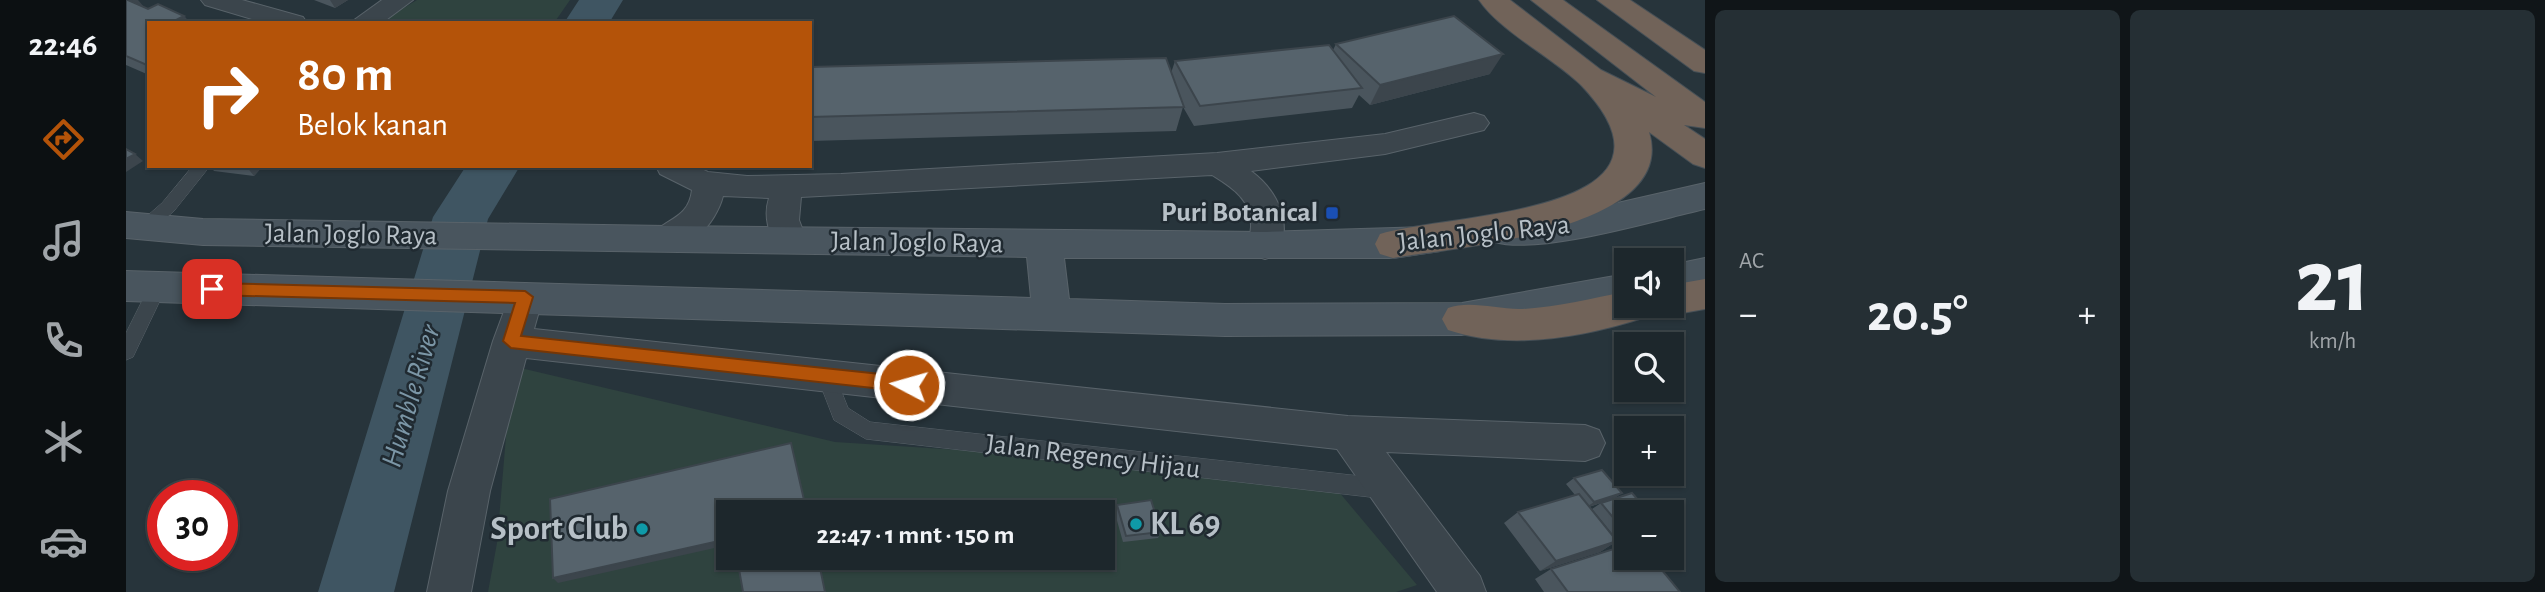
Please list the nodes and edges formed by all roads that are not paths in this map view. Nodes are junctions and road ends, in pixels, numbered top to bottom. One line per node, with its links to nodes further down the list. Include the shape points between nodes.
1 (214, 0): 7 (street)
2 (400, 0): 8 (street)
3 (1493, 0): 11 (highway)
4 (1545, 0): 13 (highway)
5 (1611, 0): 10 (highway)
6 (1643, 0): 9 (highway)
7 (287, 21)
8 (366, 21)
9 (1705, 41)
10 (1705, 64)
11 (1591, 78): 12 (highway); 25 (highway, via 1630,121 1636,141 1637,160 1628,177 1612,191 1566,214)
12 (1628, 100): 13 (highway, via 1681,116); 15 (highway)
13 (1705, 117)
14 (1474, 123): 16 (street, via 1385,144)
15 (1705, 156)
16 (1217, 164): 20 (street); 27 (street, via 1244,179 1263,200 1270,223)
17 (200, 168): 22 (lane, via 168,207)
18 (674, 168): 19 (street)
19 (708, 183): 20 (street); 23 (street, via 707,204 698,220)
20 (789, 186): 24 (street, via 780,220)
21 (1705, 196): 25 (main road, Jalan Joglo Raya, via 1578,225)
22 (135, 226): 23 (main road, Jalan Joglo Raya, via 203,232)
23 (666, 240): 24 (main road, Jalan Joglo Raya)
24 (790, 241): 26 (main road, Jalan Joglo Raya)
25 (1393, 244): 27 (main road, Jalan Joglo Raya)
26 (1044, 245): 27 (main road, Jalan Joglo Raya); 36 (main road)
27 (1265, 246)
28 (1705, 273): 29 (main road)
29 (1684, 277)
30 (142, 287): 33 (main road, Jalan Joglo Raya); 39 (lane)
31 (1614, 291): 37 (main road, Jalan Joglo Raya)
32 (1705, 294): 34 (highway)
33 (525, 297): 36 (main road, Jalan Joglo Raya); 38 (street)
34 (1684, 298)
35 (1614, 309): 37 (highway, via 1520,324 1486,325)
36 (1052, 316): 37 (main road, Jalan Joglo Raya)
37 (1462, 319)
38 (511, 341): 40 (street, Jalan Regency Hijau); 44 (street, via 470,492)
39 (126, 352)
40 (826, 376): 41 (street, Jalan Regency Hijau); 43 (lane, Jalan Regency Hijau, via 841,414 866,430)
41 (1348, 433): 42 (street, Jalan Regency Hijau); 43 (street)
42 (1586, 443)
43 (1390, 489): 45 (street)
44 (449, 592)
45 (1464, 592)

